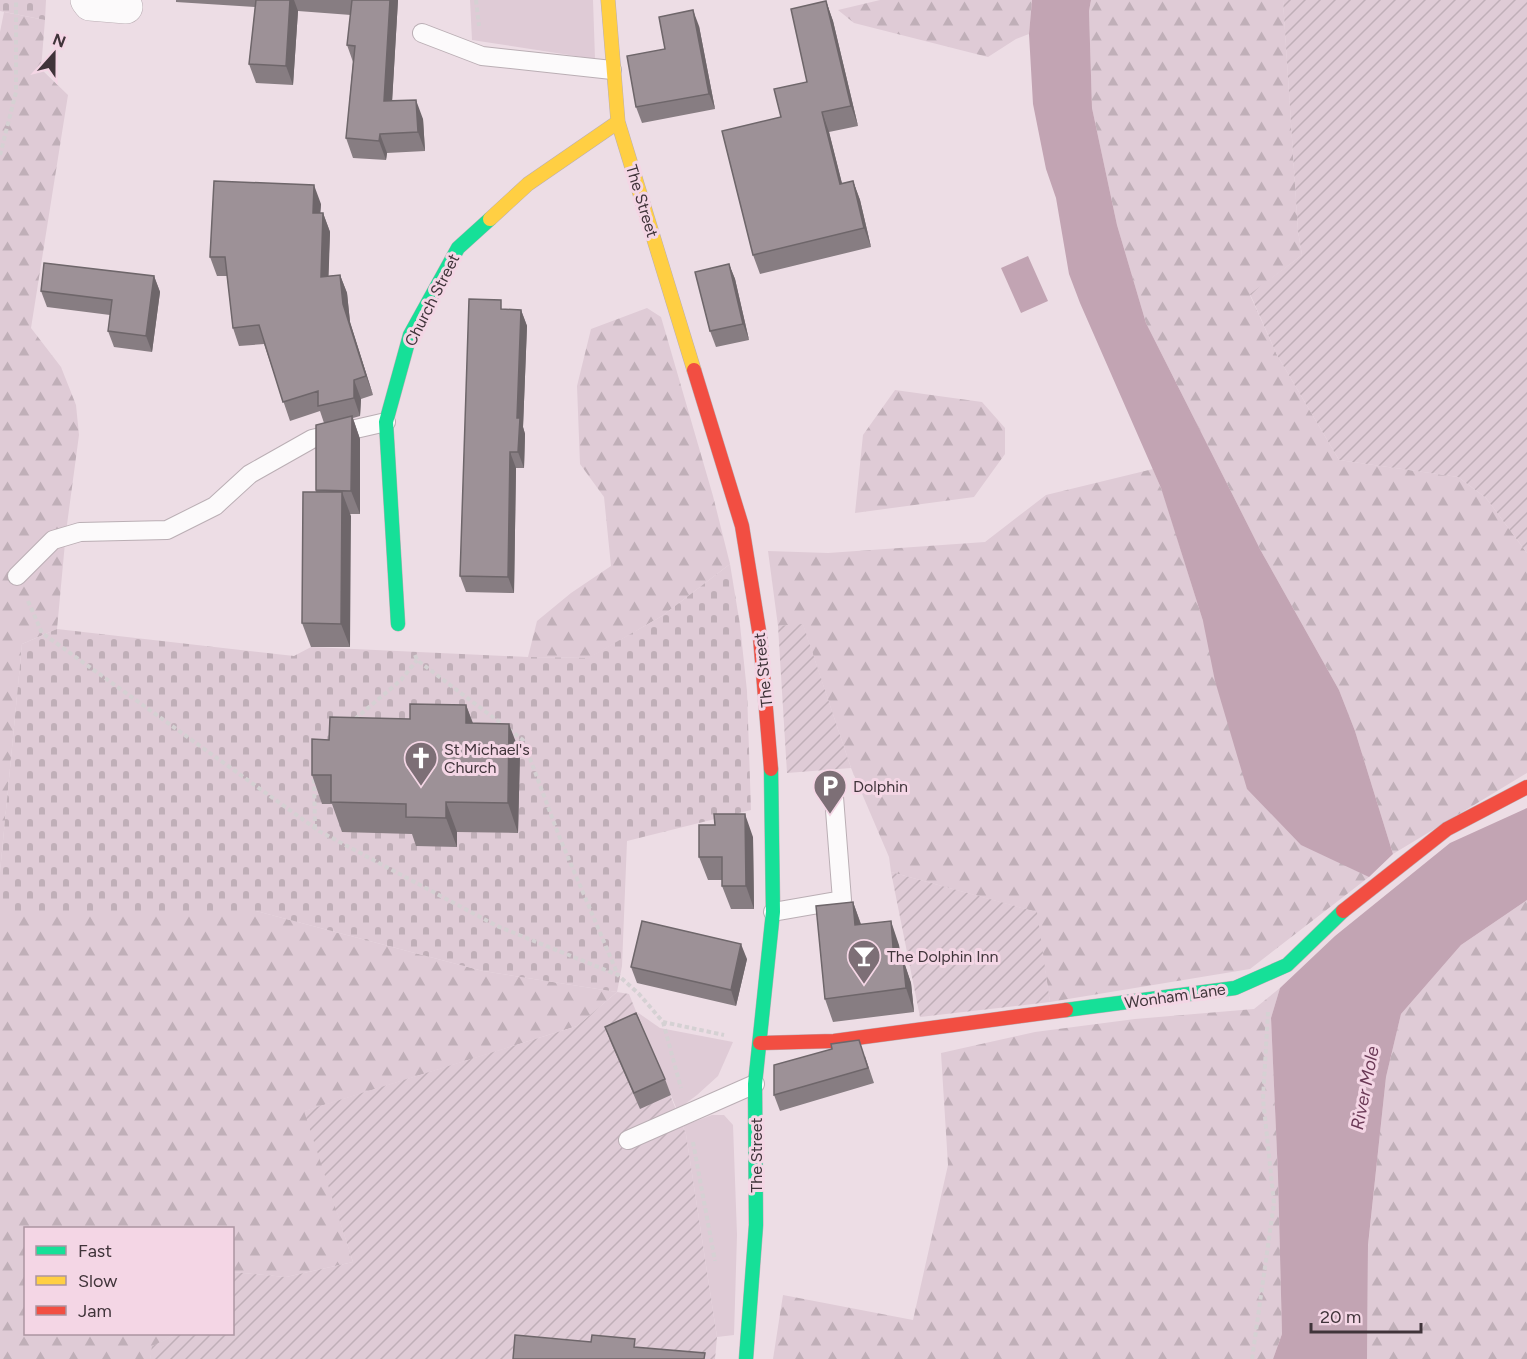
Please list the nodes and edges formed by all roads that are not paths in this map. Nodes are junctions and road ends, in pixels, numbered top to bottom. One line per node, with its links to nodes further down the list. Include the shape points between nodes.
1 (87, 0): 3 (street, via 90,4)
2 (608, 0): 5 (street, The Street)
3 (126, 7)
4 (422, 33): 5 (lane, via 482,56)
5 (612, 70): 6 (street, The Street)
6 (618, 122): 7 (street, Church Street, via 528,184 458,248 410,335); 12 (street, The Street, via 742,526 760,637 771,753)
7 (386, 422): 8 (lane, via 312,439 250,474 215,506 167,530 80,532 53,540); 9 (street, Church Street)
8 (16, 576)
9 (398, 624)
10 (1527, 787): 13 (street, Wonham Lane, via 1447,829 1348,906 1287,965 1235,988 834,1041)
11 (834, 797): 12 (lane, via 842,900)
12 (772, 912): 13 (street, The Street)
13 (760, 1043): 14 (street, The Street)
14 (755, 1084): 15 (lane); 16 (street, The Street, via 756,1225)
15 (628, 1140)
16 (746, 1359)

